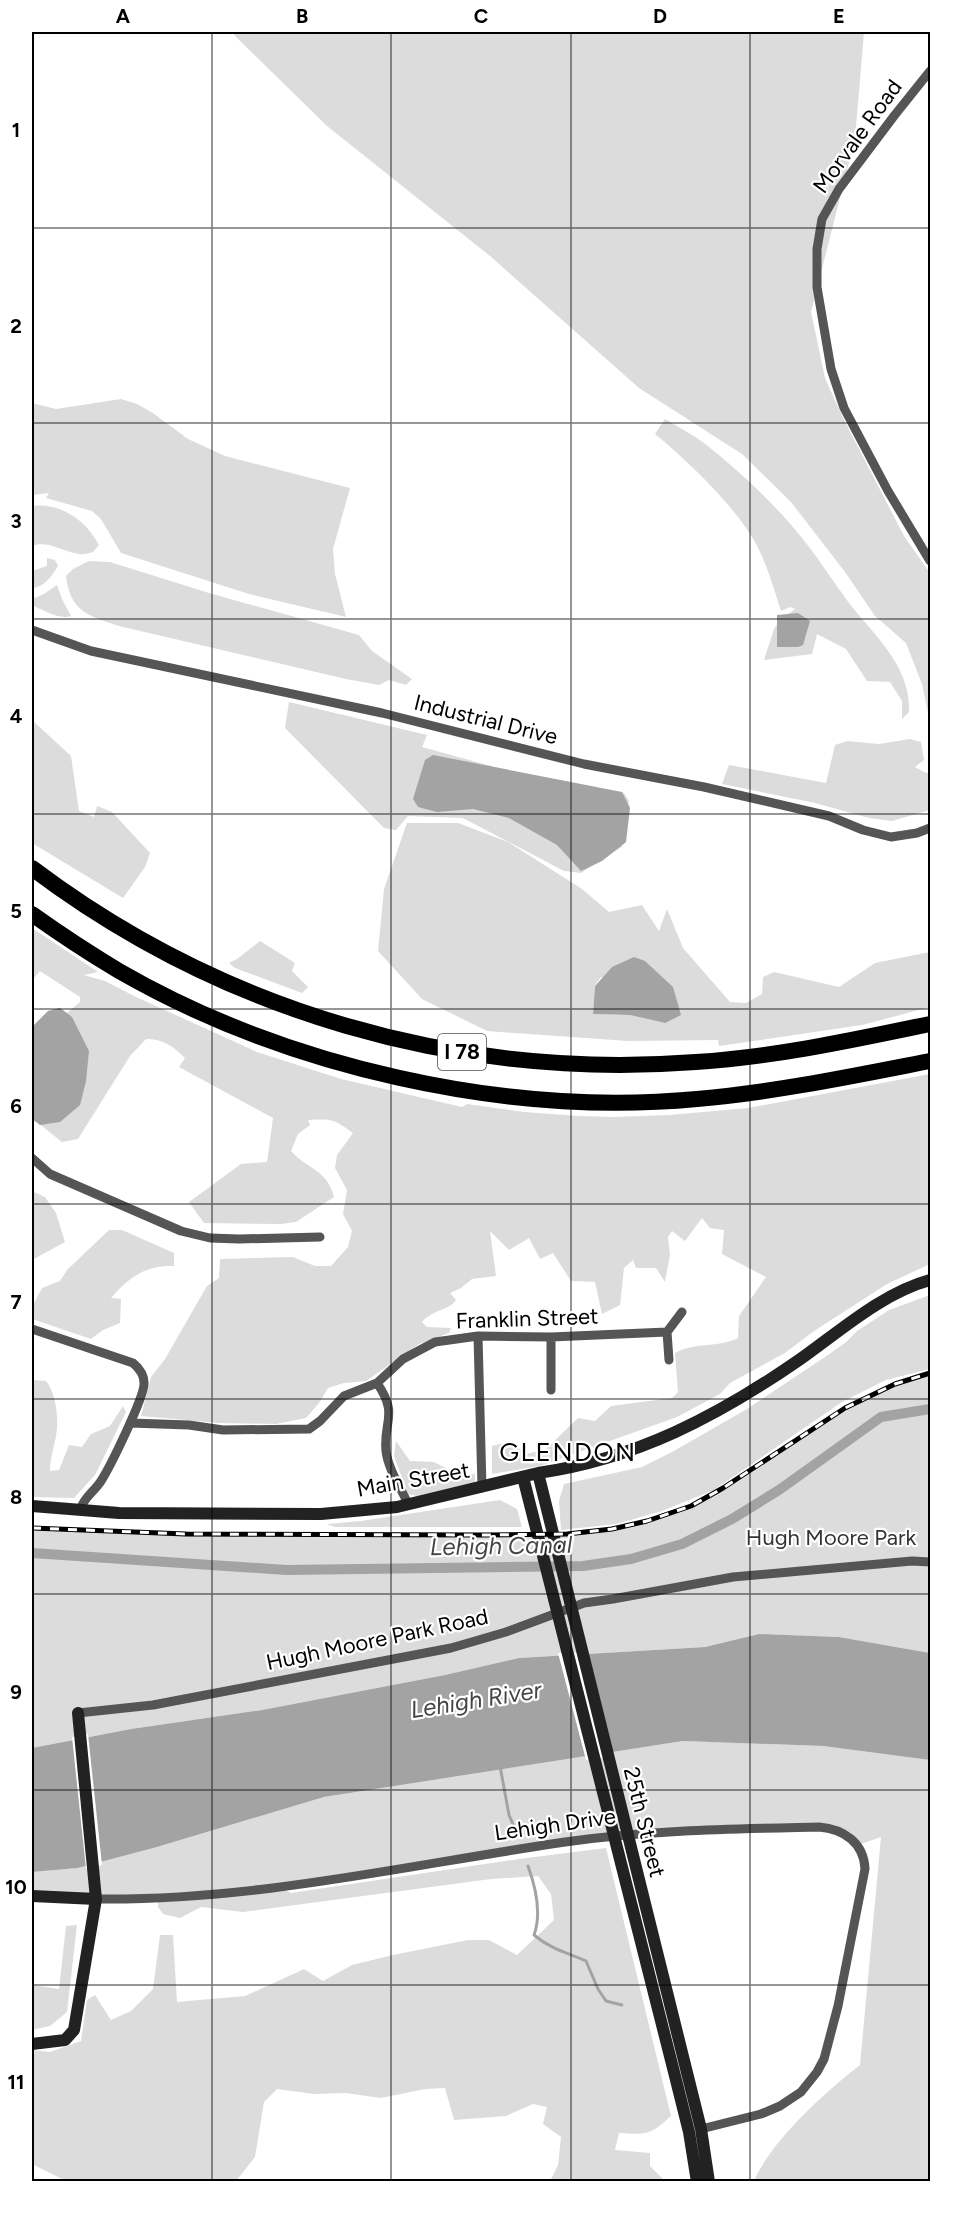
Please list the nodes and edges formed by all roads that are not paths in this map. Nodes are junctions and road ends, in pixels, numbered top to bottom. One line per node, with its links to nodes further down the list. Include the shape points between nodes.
1 (930, 71): 2 (street, Morvale Road, via 839,189 822,219 817,254 831,369 844,408)
2 (930, 561)
3 (32, 630): 4 (street, Industrial Drive, via 91,651 829,816 891,837)
4 (930, 828)
5 (32, 868): 7 (highway, I 78, via 124,930 235,987 299,1012 364,1031 460,1052 595,1065 697,1062 788,1051)
6 (32, 914): 8 (highway, I 78, via 120,971 212,1016 338,1062 445,1087 550,1100 666,1101 778,1089)
7 (930, 1024)
8 (930, 1061)
9 (32, 1158): 10 (street, via 50,1174 181,1231 211,1238)
10 (320, 1237)
11 (930, 1280): 21 (main road, Main Street, via 913,1285 871,1309 739,1399 690,1427 628,1453)
12 (682, 1312): 14 (street)
13 (32, 1329): 20 (street, via 133,1363 145,1384)
14 (667, 1332): 16 (street, Franklin Street); 17 (street)
15 (478, 1336): 16 (street, Franklin Street); 18 (street, Franklin Street, via 435,1342 403,1359); 23 (street)
16 (551, 1338): 19 (street)
17 (669, 1360)
18 (377, 1383): 20 (street, Franklin Street, via 344,1396 309,1429 223,1430); 24 (street, via 389,1408 386,1454)
19 (551, 1390)
20 (130, 1423): 26 (street, via 101,1482)
21 (538, 1473): 22 (main road, Main Street); 31 (main road, 25th Street)
22 (523, 1477): 23 (main road, Main Street); 31 (main road, 25th Street)
23 (482, 1488): 24 (main road, Main Street)
24 (408, 1504): 26 (main road, Main Street, via 321,1515)
25 (32, 1506): 26 (main road, Main Street)
26 (80, 1510)
27 (930, 1562): 28 (street, Hugh Moore Park Road, via 733,1577 584,1603 451,1648 153,1705)
28 (78, 1713): 30 (main road)
29 (32, 1896): 30 (main road, Lehigh Drive)
30 (96, 1899): 32 (main road, via 74,2030 65,2040); 34 (street, Lehigh Drive, via 278,1889 566,1842 665,1832 819,1827 844,1834 861,1850 864,1875 824,2059 796,2096 780,2106)
31 (637, 1900): 33 (main road, 25th Street)
32 (32, 2044)
33 (681, 2076): 34 (main road, 25th Street); 35 (main road, 25th Street)
34 (700, 2129): 36 (main road, 25th Street)
35 (697, 2181)
36 (708, 2181)

